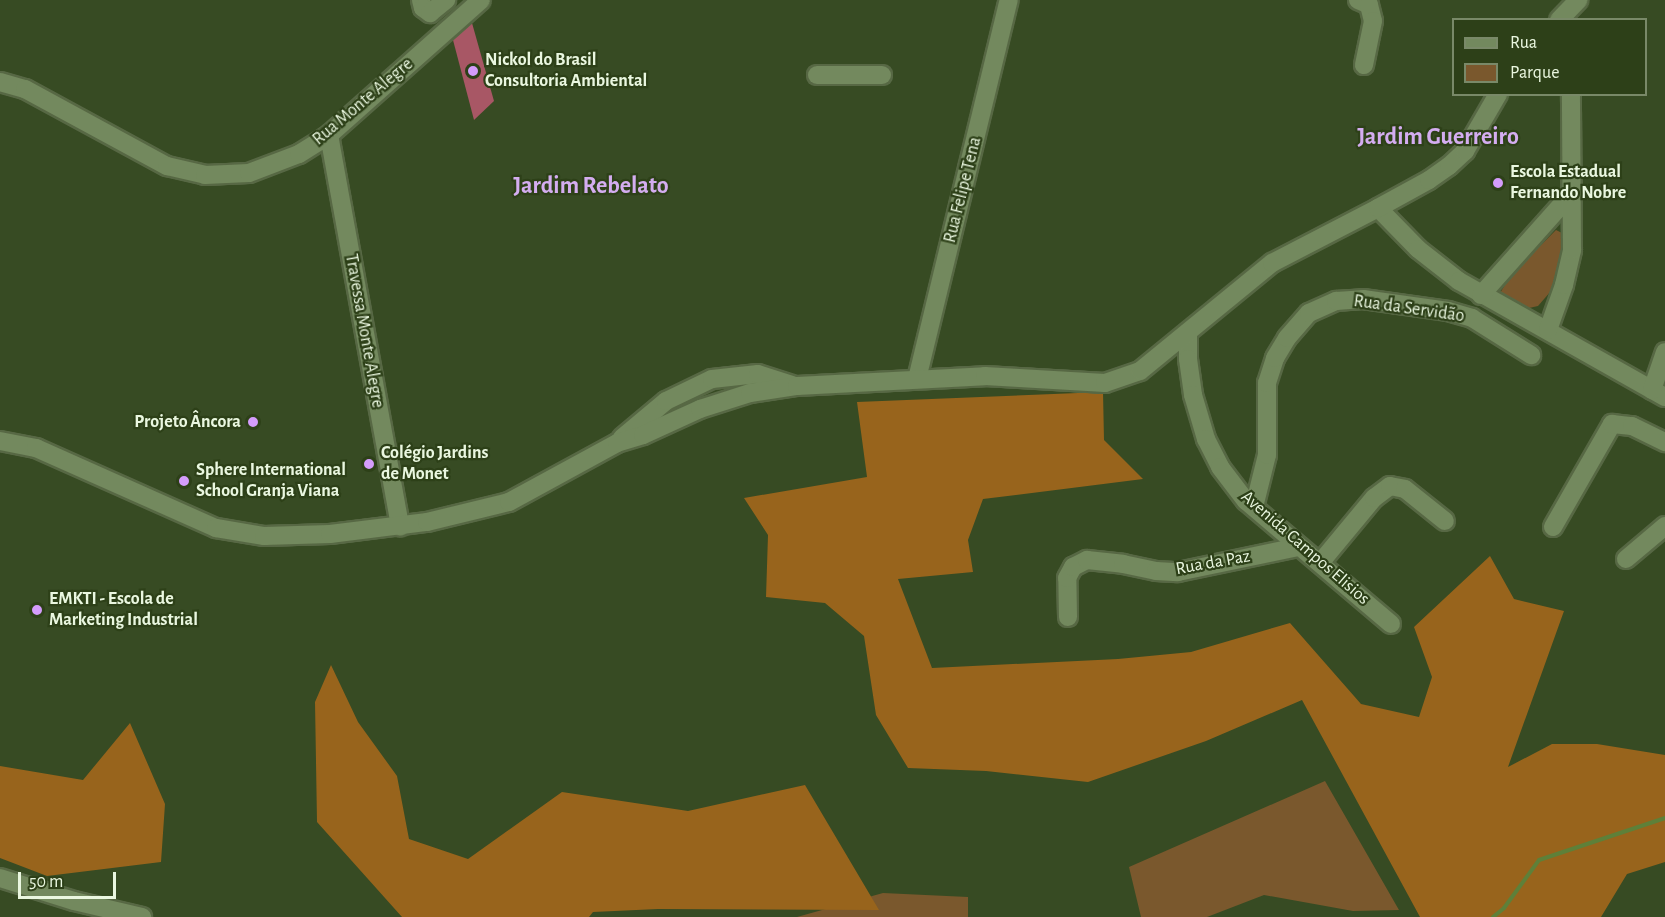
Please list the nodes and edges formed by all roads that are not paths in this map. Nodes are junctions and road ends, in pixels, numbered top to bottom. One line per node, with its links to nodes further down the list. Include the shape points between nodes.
1 (421, 0): 2 (street, via 430,13)
2 (446, 0)
3 (481, 0): 12 (street, Rua Monte Alegre)
4 (1009, 0): 20 (street, Rua Felipe Tena)
5 (1358, 0): 6 (street, via 1369,4 1373,21)
6 (1364, 65)
7 (818, 75): 8 (street)
8 (882, 75)
9 (0, 82): 12 (street, Rua Monte Alegre, via 26,88 166,166 206,175 249,173 299,154)
10 (1497, 96): 14 (street, via 1465,151 1430,180)
11 (1571, 96): 13 (street)
12 (328, 135): 28 (street, Travessa Monte Alegre)
13 (1572, 193): 15 (street); 16 (street, via 1572,250)
14 (1378, 208): 15 (street, via 1418,249); 17 (street, via 1272,263)
15 (1481, 295): 16 (street)
16 (1548, 330): 22 (street)
17 (1188, 332): 20 (street, via 1140,372 1105,383 985,376); 26 (street, Avenida Campos Elisios, via 1193,395 1206,439 1220,467)
18 (1665, 352): 22 (street)
19 (1531, 355): 26 (street, Rua da Servidão, via 1472,318 1448,311 1363,299 1336,301 1309,313 1275,358 1267,383 1267,455)
20 (917, 379): 21 (street)
21 (797, 386): 25 (street, via 741,396); 25 (street, via 758,374 712,379 666,401)
22 (1659, 394)
23 (0, 441): 28 (street, via 36,448 216,528 264,536)
24 (1665, 442): 30 (street, via 1632,426 1612,424)
25 (617, 443): 28 (street, via 509,502)
26 (1254, 507): 31 (street, Avenida Campos Elisios)
27 (1445, 521): 33 (street, via 1405,489 1390,486 1374,498)
28 (400, 526)
29 (1665, 526): 32 (street)
30 (1552, 527)
31 (1298, 547): 33 (street, Avenida Campos Elisios); 34 (street, Rua da Paz, via 1178,572 1087,560 1073,567 1067,578)
32 (1626, 559)
33 (1320, 563): 35 (street, Avenida Campos Elisios)
34 (1068, 617)
35 (1391, 624)
36 (0, 878): 37 (street)
37 (142, 917)

